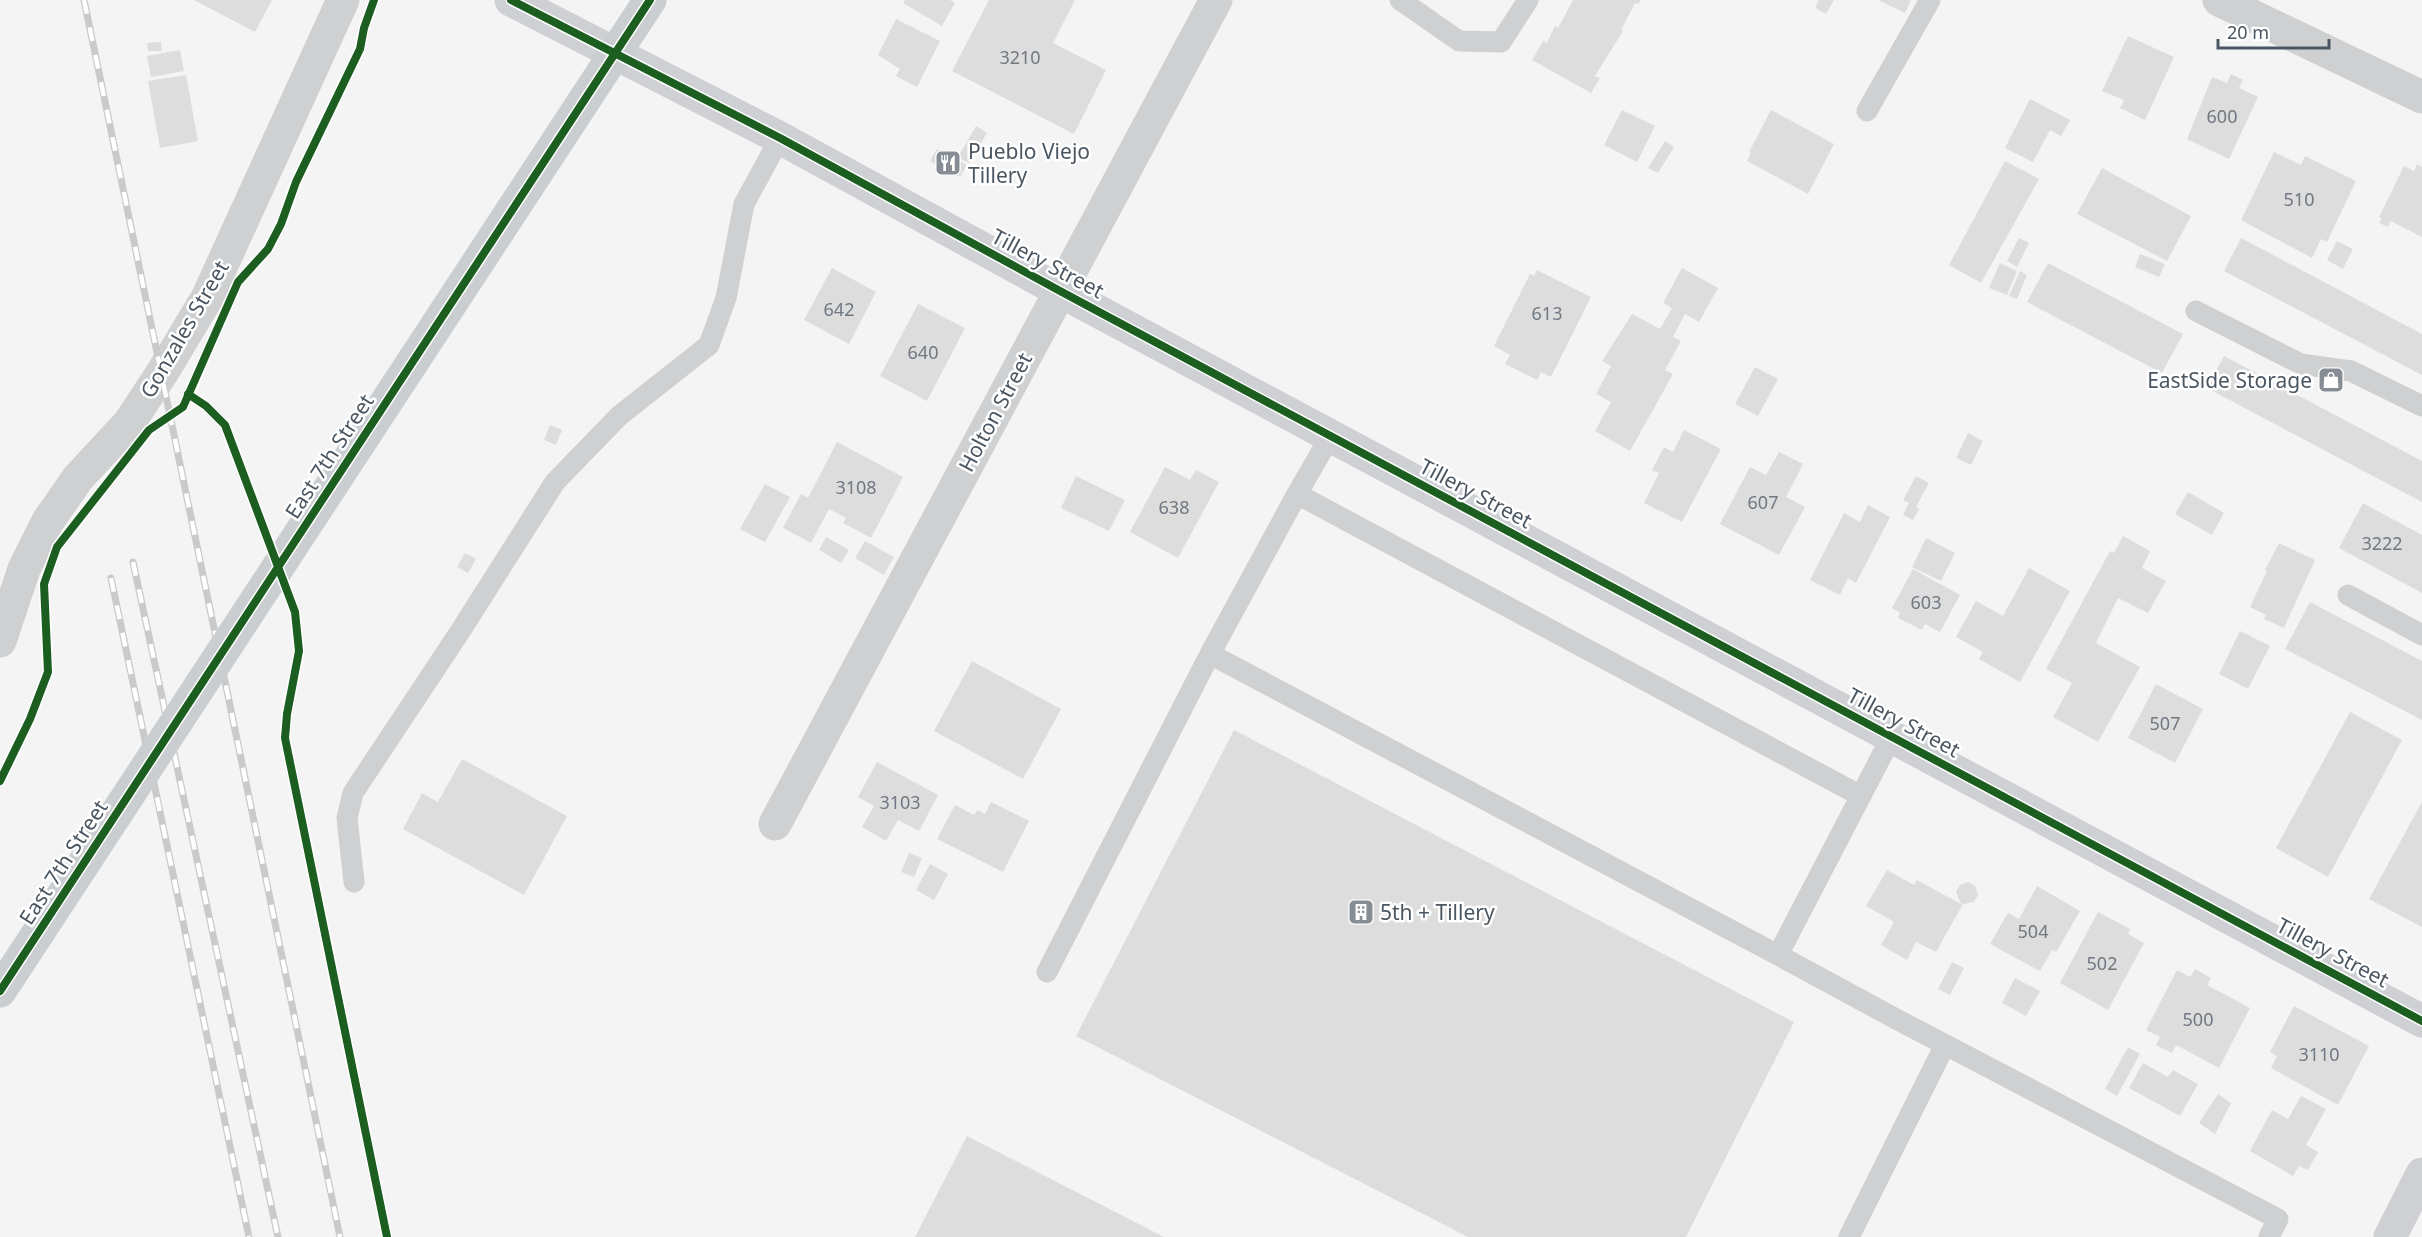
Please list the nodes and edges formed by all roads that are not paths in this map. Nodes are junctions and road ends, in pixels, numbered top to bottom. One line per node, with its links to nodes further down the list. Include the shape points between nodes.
1 (343, 0): 19 (street, Gonzales Street, via 207,298 129,423 78,478 48,521 24,569)
2 (511, 0): 11 (street, Tillery Street)
3 (650, 0): 27 (main road, East 7th Street, bridge)
4 (1216, 0): 12 (street, Holton Street)
5 (1400, 0): 6 (lane, via 1459,41 1501,42)
6 (1528, 0)
7 (1930, 0): 10 (lane)
8 (2219, 0): 9 (street)
9 (2422, 97)
10 (1867, 111)
11 (780, 138): 12 (street, Tillery Street); 24 (lane, via 744,204 726,298 709,345 619,416 555,482 353,793 347,818)
12 (1060, 291): 15 (street, Tillery Street); 23 (street, Holton Street)
13 (2196, 311): 14 (lane, via 2301,364 2351,371)
14 (2422, 406)
15 (1331, 435): 16 (lane); 21 (street, Tillery Street)
16 (1297, 494): 20 (lane); 22 (lane)
17 (2348, 595): 18 (lane)
18 (2422, 635)
19 (0, 641)
20 (1210, 654): 25 (lane); 26 (lane)
21 (1892, 736): 22 (lane); 28 (street, Tillery Street)
22 (1861, 796): 25 (lane)
23 (775, 824)
24 (354, 882)
25 (1778, 955): 29 (lane)
26 (1047, 972)
27 (0, 991)
28 (2422, 1021)
29 (1945, 1045): 31 (lane); 32 (lane, via 2278,1219)
30 (2422, 1174): 33 (street)
31 (1849, 1237)
32 (2269, 1237)
33 (2390, 1237)

